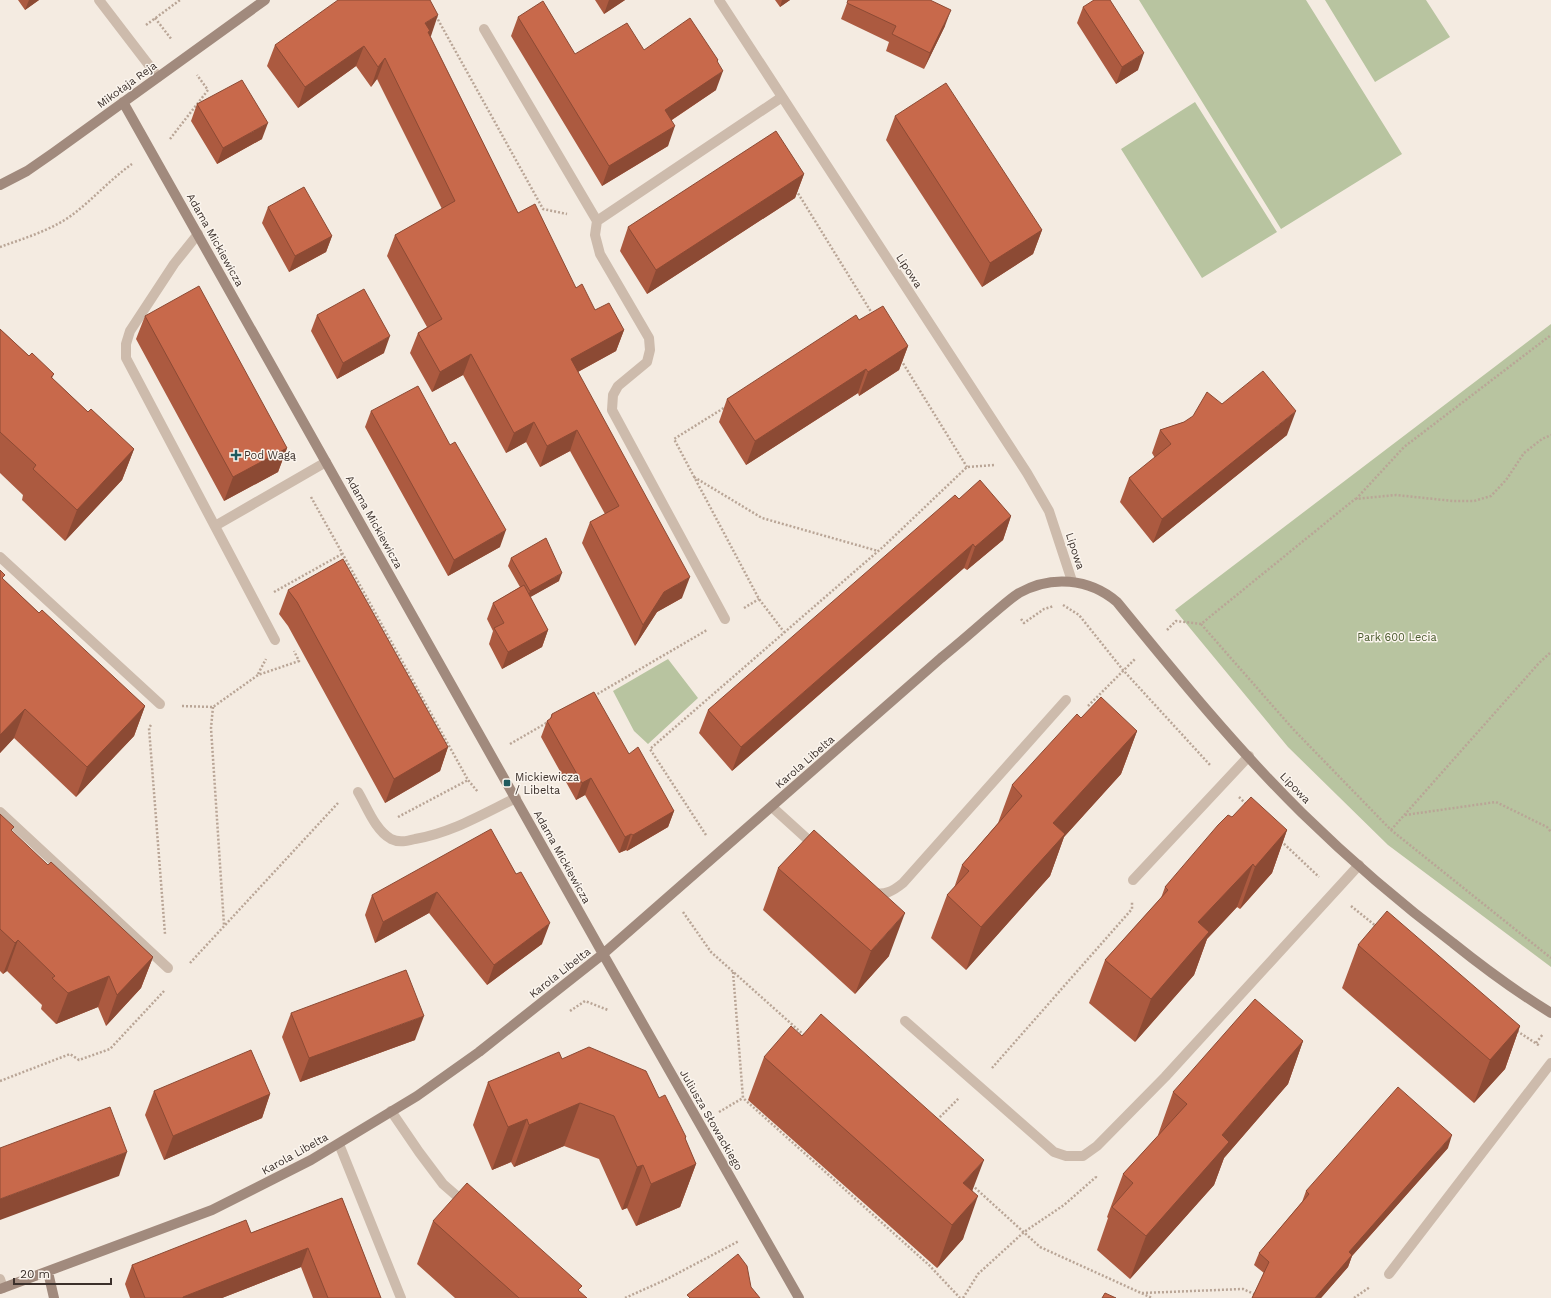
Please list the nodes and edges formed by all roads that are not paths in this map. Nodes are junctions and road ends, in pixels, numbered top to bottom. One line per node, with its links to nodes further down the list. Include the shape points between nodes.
1 (99, 0): 5 (street)
2 (265, 0): 5 (street, Mikołaja Reja)
3 (719, 0): 6 (street, Lipowa)
4 (484, 29): 9 (street)
5 (158, 77): 7 (street, Mikołaja Reja)
6 (782, 97): 9 (street); 14 (street, Lipowa, via 1027,473 1049,511)
7 (123, 102): 8 (street, Mikołaja Reja, via 27,171); 10 (street, Adama Mickiewicza)
8 (0, 185)
9 (597, 221): 15 (street, via 595,235 600,254 649,338 650,350 647,362 618,386 613,394 612,410)
10 (198, 234): 11 (street, Adama Mickiewicza); 12 (street, via 174,264 130,331 126,344 126,358)
11 (326, 462): 12 (street); 21 (street, Adama Mickiewicza)
12 (215, 526): 16 (street)
13 (0, 557): 18 (street)
14 (1072, 581): 19 (street, Lipowa, via 1086,584 1109,595 1117,602); 22 (street, Karola Libelta, via 1041,585 1019,594 1007,603)
15 (725, 619)
16 (275, 640)
17 (1066, 700): 27 (street, via 903,883 881,895)
18 (160, 704)
19 (1249, 756): 25 (street, Lipowa, via 1302,812); 26 (street)
20 (358, 792): 21 (street, via 379,828 391,839 400,842 432,837 457,828)
21 (516, 798): 28 (street, Adama Mickiewicza)
22 (772, 807): 24 (street); 28 (street, Karola Libelta)
23 (0, 812): 29 (street)
24 (825, 854)
25 (1359, 866): 30 (street, Lipowa, via 1427,924 1528,999); 31 (street, via 1165,1077 1097,1146 1083,1156 1066,1156 1054,1152)
26 (1134, 880)
27 (860, 885)
28 (603, 954): 33 (street, Karola Libelta, via 479,1052 417,1096); 41 (street, Juliusza Słowackiego)
29 (168, 968)
30 (1551, 1013)
31 (905, 1021)
32 (1551, 1063): 37 (street)
33 (391, 1111): 34 (street, Karola Libelta); 35 (street, via 443,1184)
34 (339, 1144): 36 (street, Karola Libelta, via 212,1210); 40 (street)
35 (472, 1210)
36 (48, 1272): 38 (street, Karola Libelta); 39 (street)
37 (1389, 1274)
38 (1, 1286)
39 (54, 1298)
40 (401, 1298)
41 (799, 1298)

